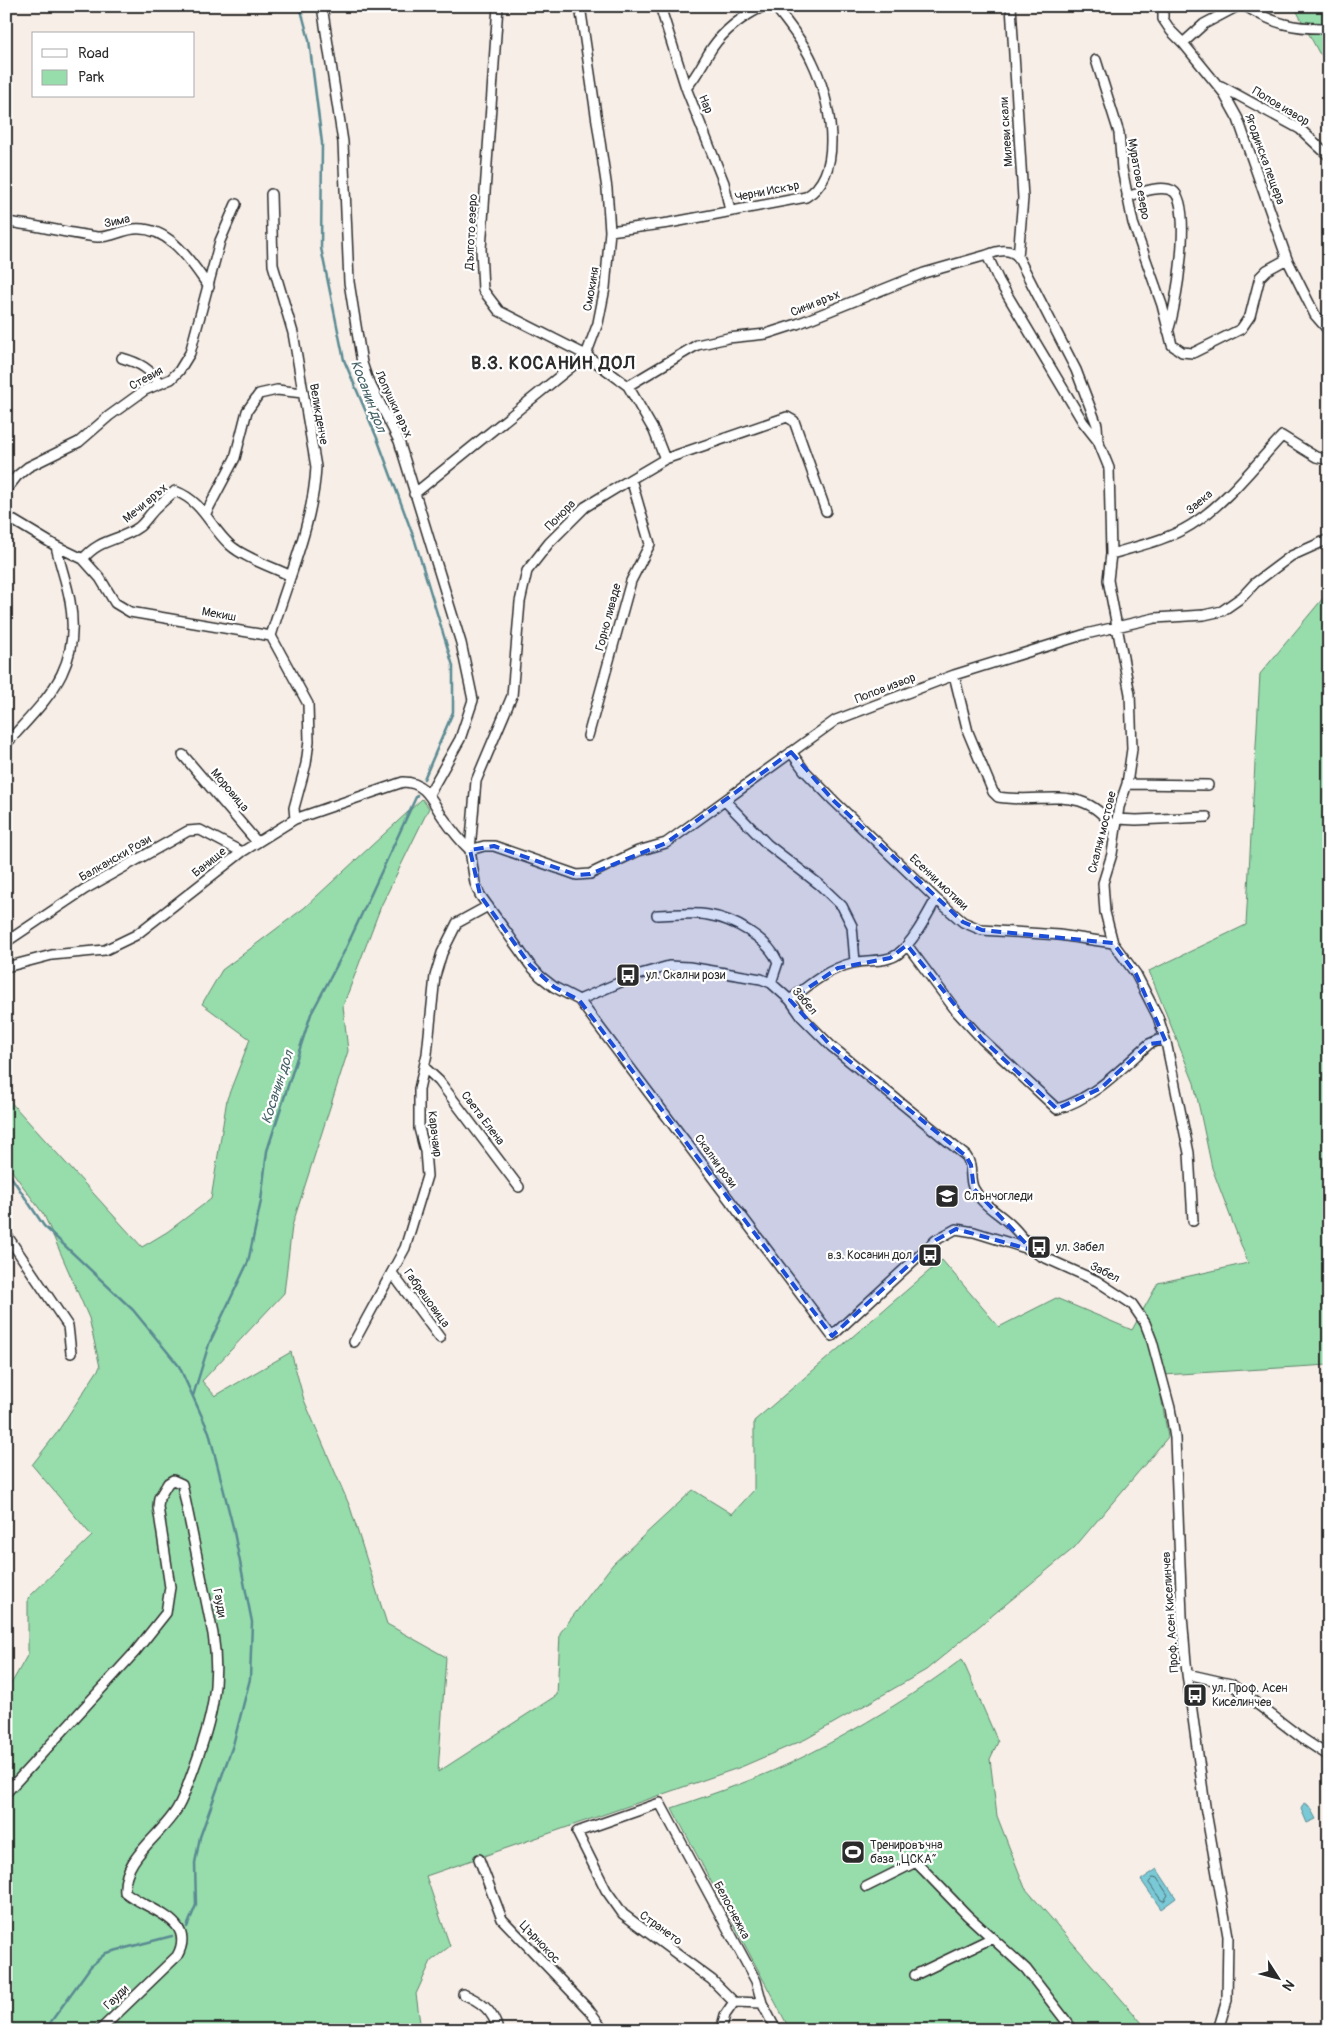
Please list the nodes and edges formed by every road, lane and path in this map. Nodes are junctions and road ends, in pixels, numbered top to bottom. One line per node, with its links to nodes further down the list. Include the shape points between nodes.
1 (322, 6): 39 (street, Лопушки връх, via 343,142 349,282 356,334 367,378 399,442)
2 (498, 6): 29 (street, Дългото езеро, via 481,249 483,290 489,301 511,319)
3 (580, 6): 22 (street, Смокиня, via 607,189)
4 (660, 6): 15 (street, Нар)
5 (764, 6): 15 (street, via 731,26)
6 (775, 6): 20 (street, Черни Искър, via 799,38 820,78 831,136 830,165 815,191 806,196)
7 (1011, 6): 24 (street, Милеви скали, via 1023,198)
8 (1163, 6): 12 (street, Ягодинска пещера, via 1163,19)
9 (1238, 6): 12 (street, via 1204,24)
10 (1244, 6): 11 (street, via 1284,26)
11 (1329, 28)
12 (1183, 43): 14 (street, Ягодинска пещера)
13 (1096, 60): 18 (street, Муратово езеро, via 1119,133)
14 (1217, 84): 16 (street, Попов извор, via 1300,129); 25 (street, Ягодинска пещера, via 1238,118)
15 (686, 88): 20 (street, Нар, via 724,183)
16 (1329, 156)
17 (271, 194): 33 (street, Великденче, via 273,265 293,333)
18 (1128, 197): 27 (street, Муратово езеро, via 1133,223); 27 (street, via 1148,190 1172,191 1178,197 1183,240 1176,301)
19 (236, 204): 26 (street, Стевия, via 220,242)
20 (730, 211): 22 (street, Черни Искър)
21 (6, 222): 26 (street, Зима, via 100,237 134,229 152,231 169,239 185,254)
22 (610, 231): 29 (street, Смокиня, via 605,288 598,323)
23 (987, 255): 24 (street, Сини връх, via 1005,251); 32 (street, Сини връх, via 924,273 766,334 698,345); 34 (street, via 999,281)
24 (1018, 257): 34 (street, via 1076,370 1096,425)
25 (1287, 259): 27 (street, via 1267,270 1260,278 1250,316 1236,332 1187,353 1172,345); 28 (street, Ягодинска пещера, via 1315,315)
26 (209, 287): 31 (street, Стевия, via 190,353 179,371)
27 (1168, 331)
28 (1329, 331)
29 (586, 355): 32 (street, Дългото езеро); 39 (street)
30 (122, 358): 31 (street, via 139,362)
31 (160, 384): 38 (street, Стевия, via 109,416 79,442 28,467)
32 (628, 386): 35 (street, Дългото езеро, via 654,431)
33 (303, 393): 41 (street, via 277,390 259,394 247,411 235,458); 47 (street, Великденче, via 316,467 315,487 306,528)
34 (1098, 442): 45 (street, via 1109,468)
35 (665, 459): 37 (street, Понора); 40 (street, Понора, via 790,417)
36 (1329, 460): 45 (street, Заека, via 1316,457 1282,436 1235,486 1191,525 1162,539)
37 (631, 479): 51 (street, Горно ливаде, via 650,544 631,582); 64 (street, Понора, via 585,507 526,571 520,602 512,696 476,781)
38 (6, 490)
39 (414, 494): 57 (street, Лопушки връх, via 461,644 473,700 460,739)
40 (826, 511)
41 (206, 513): 46 (street, Мечи връх, via 188,496 175,491 140,526 109,539 90,550); 47 (street, Мечи връх, via 232,547)
42 (6, 516): 44 (street, Мекиш)
43 (1329, 539): 48 (street, Попов извор, via 1291,556 1222,611 1154,618)
44 (56, 546): 46 (street, Мекиш); 52 (street, via 72,620 68,660 54,691)
45 (1111, 554): 48 (street, Скални мостове, via 1108,580)
46 (83, 559): 49 (street, Мекиш, via 100,578 115,603 130,612)
47 (289, 575): 49 (street, Великденче)
48 (1118, 626): 50 (street, Попов извор); 55 (street, Скални мостове, via 1130,694 1132,749)
49 (271, 636): 60 (street, via 308,704 310,741)
50 (954, 674): 53 (street, Попов извор, via 836,720); 62 (street, via 968,732 998,797 1079,799 1107,816)
51 (588, 736)
52 (6, 744)
53 (791, 752): 58 (street, Попов извор); 66 (street, Есенни мотиви, via 828,795)
54 (183, 755): 63 (street, Моровица)
55 (1127, 784): 56 (street); 61 (street, Скални мостове)
56 (1208, 785)
57 (429, 794): 60 (street, Банище, via 417,785 404,782); 64 (street)
58 (725, 800): 64 (street, Попов извор, via 666,843 590,874 577,875 494,846); 72 (street, via 767,844 842,906 852,926)
59 (1207, 817): 61 (street)
60 (294, 819): 63 (street, Банище)
61 (1117, 819): 62 (street, Скални мостове)
62 (1116, 830): 70 (street, Скални мостове, via 1103,882 1105,912)
63 (258, 842): 65 (street, Банище)
64 (470, 850): 67 (street, via 475,882)
65 (242, 852): 69 (street, Балкански Рози, via 200,830 188,831 85,889); 73 (street, Банище, via 160,918 105,950 52,955)
66 (936, 899): 70 (street, Есенни мотиви, via 963,922 982,930 1059,935); 71 (street)
67 (488, 906): 75 (street, via 540,976); 78 (street, Карачаир, via 458,923 442,953 435,976)
68 (657, 915): 74 (street, via 709,915 750,932 778,962)
69 (6, 942)
70 (1113, 943): 77 (street, Скални мостове, via 1136,974 1158,1017)
71 (907, 945): 72 (street, via 890,958); 77 (street, via 957,1012 1057,1109 1101,1088 1149,1044 1158,1040)
72 (855, 962): 76 (street, via 813,981)
73 (6, 967)
74 (771, 983): 75 (street, Забел, via 752,977 668,966 637,974); 76 (street, Забел)
75 (579, 1000): 82 (street, Скални рози, via 832,1336 936,1240 956,1229)
76 (790, 1000): 82 (street, Забел, via 830,1046 966,1156 971,1165 974,1189)
77 (1166, 1042): 80 (street, Скални мостове, via 1190,1153)
78 (424, 1067): 79 (street, Света Елена, via 439,1081); 83 (street, Карачаир, via 419,1089 419,1128 428,1176 405,1248)
79 (519, 1187)
80 (1193, 1221)
81 (6, 1234): 87 (street, via 68,1326)
82 (1032, 1250): 85 (street, Забел, via 1115,1291 1132,1304)
83 (392, 1273): 84 (street, Габрешовица); 86 (street, Карачаир)
84 (440, 1338)
85 (1152, 1341): 88 (street, Проф. Асен Киселинчев, via 1163,1376 1175,1438)
86 (354, 1342)
87 (71, 1353)
88 (1187, 1674): 89 (street, via 1239,1689); 105 (street, Проф. Асен Киселинчев, via 1205,1806 1228,1936 1228,2000)
89 (1329, 1756)
90 (6, 1794): 99 (street, Гауди, via 135,1652 166,1613 170,1587 159,1498 168,1482 174,1480 182,1484 213,1634 217,1682 204,1740 177,1809 135,1860 124,1883 125,1892 133,1899 178,1926 183,1945 177,1956)
91 (578, 1832): 97 (street, Странето, via 606,1890 623,1914 712,1980); 98 (street, Белоснежка, via 660,1804 756,1981)
92 (479, 1859): 101 (street, Църнокос, via 502,1919)
93 (866, 1887): 94 (street, via 916,1862)
94 (992, 1938): 95 (street); 104 (street, via 1026,1969)
95 (915, 1975)
96 (462, 1994): 100 (street, via 480,2001)
97 (734, 2002): 98 (street); 102 (street, via 725,2015)
98 (762, 2003): 103 (street, Белоснежка)
99 (100, 2030)
100 (498, 2030)
101 (604, 2030)
102 (721, 2030)
103 (776, 2030)
104 (1073, 2030)
105 (1218, 2030)

